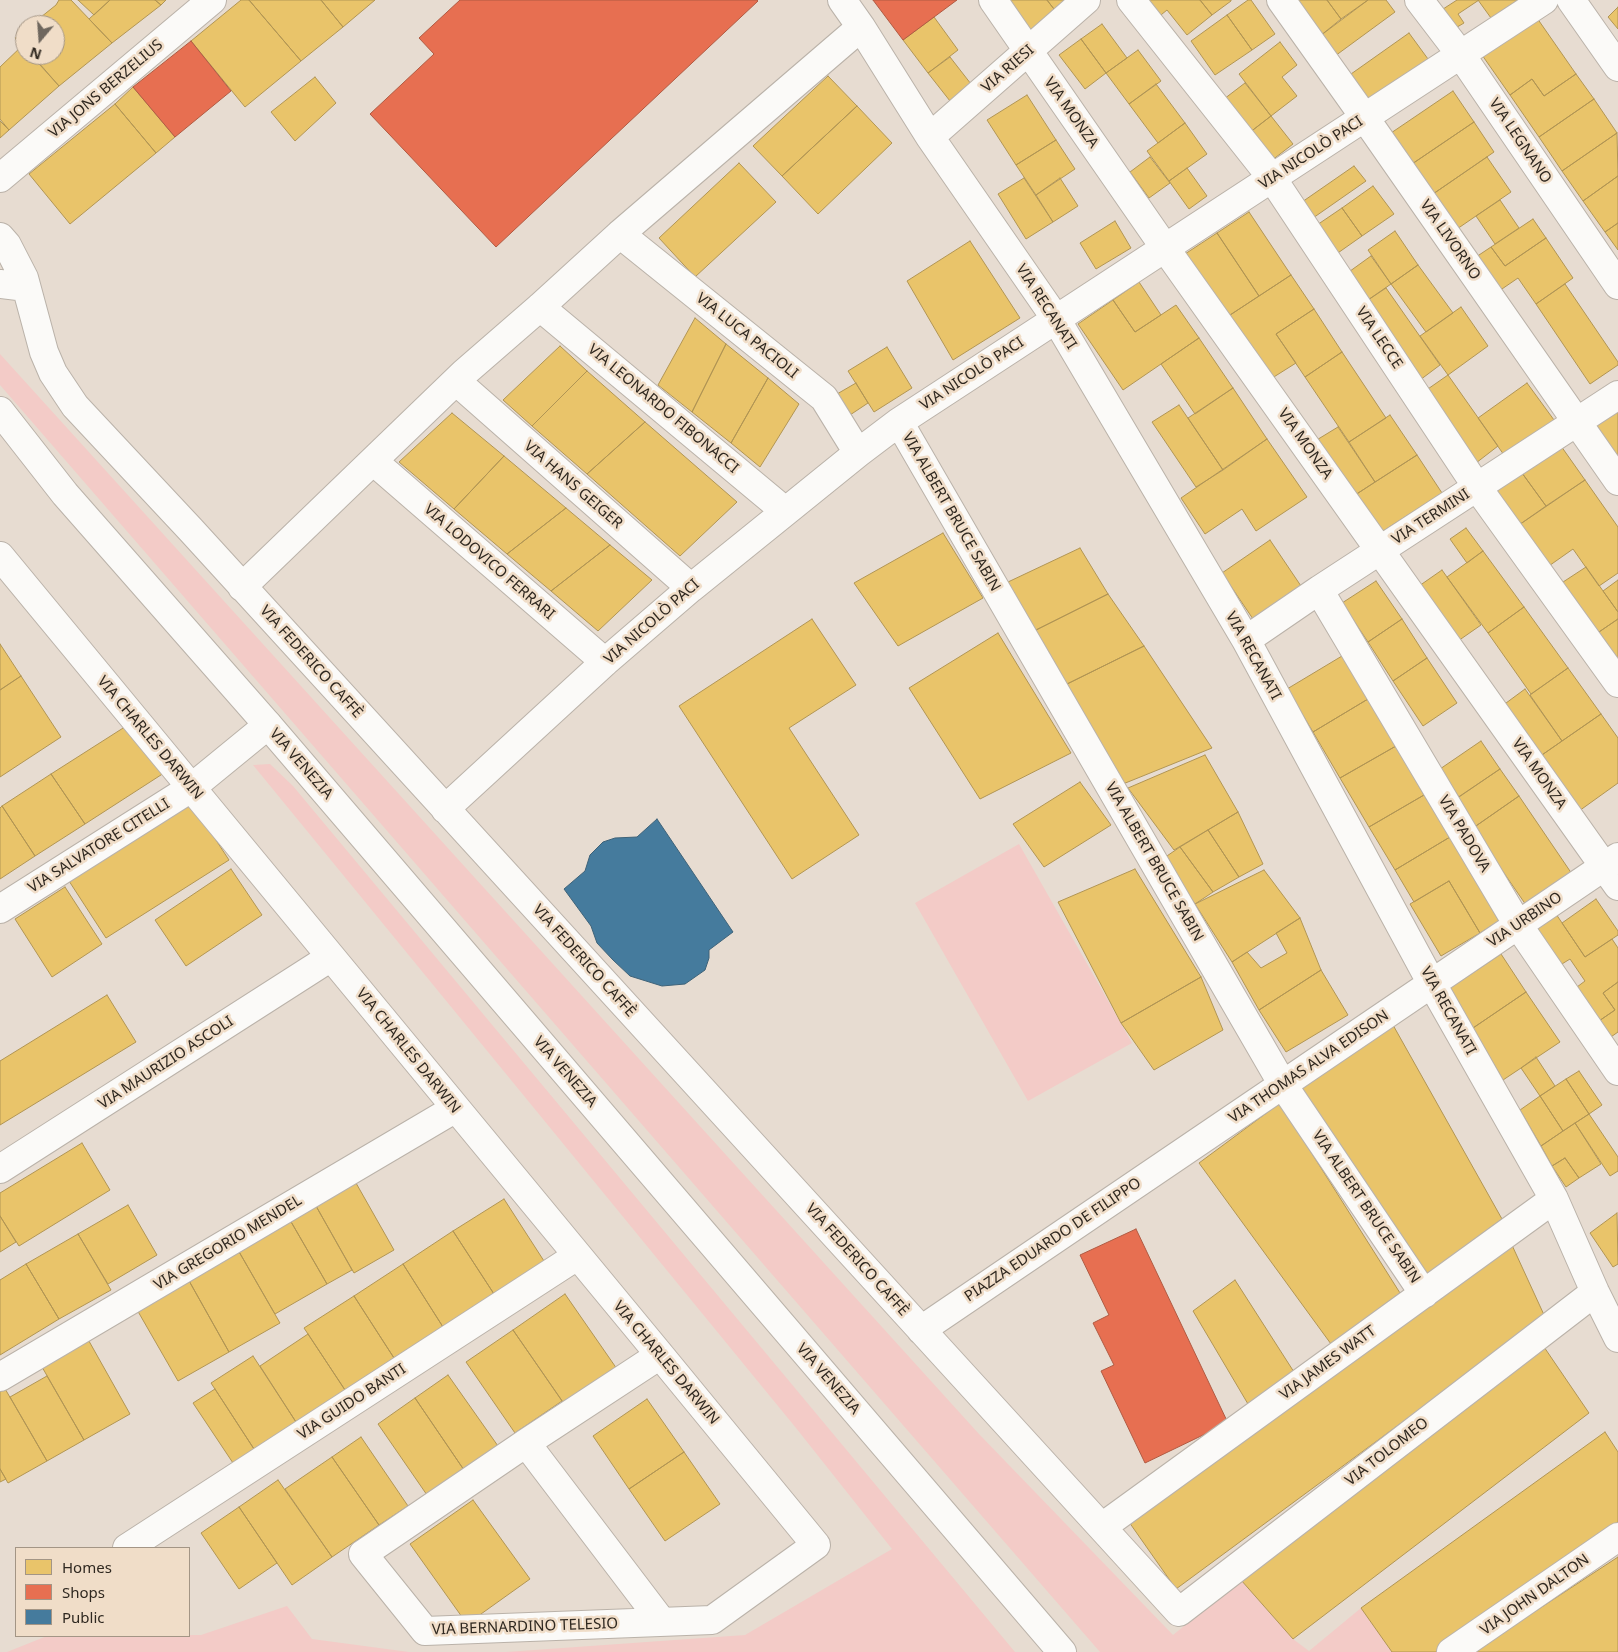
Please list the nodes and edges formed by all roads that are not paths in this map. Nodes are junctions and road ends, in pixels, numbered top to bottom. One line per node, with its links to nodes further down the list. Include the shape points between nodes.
1 (212, 0): 16 (street, VIA JONS BERZELIUS)
2 (842, 0): 10 (street, VIA RECANATI)
3 (993, 0): 11 (street, VIA MONZA)
4 (1086, 0): 11 (street, VIA RIESI)
5 (1131, 0): 17 (street, VIA LECCE)
6 (1281, 0): 14 (street, VIA LIVORNO)
7 (1419, 0): 12 (street, VIA LEGNANO)
8 (1544, 0): 12 (street, VIA NICOLÒ PACI)
9 (1577, 3): 13 (street)
10 (861, 27): 15 (street, VIA RECANATI); 18 (street)
11 (1028, 51): 15 (street, VIA RIESI); 20 (street, VIA MONZA)
12 (1460, 55): 14 (street, VIA NICOLÒ PACI); 21 (street, VIA LEGNANO)
13 (1618, 67)
14 (1365, 118): 17 (street, VIA NICOLÒ PACI); 29 (street, VIA LIVORNO)
15 (930, 137): 24 (street, VIA RECANATI)
16 (0, 178)
17 (1272, 178): 20 (street, VIA NICOLÒ PACI); 34 (street, VIA LECCE)
18 (620, 234): 23 (street); 31 (street, VIA LUCA PACIOLI, via 824,398)
19 (0, 237): 22 (street, VIA FEDERICO CAFFÈ, via 24,278)
20 (1165, 248): 24 (street, VIA NICOLÒ PACI); 37 (street, VIA MONZA)
21 (1618, 285)
22 (13, 286): 39 (street, VIA FEDERICO CAFFÈ, via 57,381 75,406)
23 (540, 307): 25 (street); 36 (street, VIA LEONARDO FIBONACCI)
24 (1056, 319): 28 (street, VIA NICOLÒ PACI); 42 (street, VIA RECANATI)
25 (456, 382): 32 (street); 40 (street, VIA HANS GEIGER)
26 (1618, 395): 29 (street, VIA TERMINI)
27 (0, 411): 35 (street)
28 (899, 422): 31 (street, VIA NICOLÒ PACI); 54 (street, VIA ALBERT BRUCE SABIN)
29 (1577, 422): 33 (street, VIA LIVORNO); 34 (street, VIA TERMINI)
30 (0, 427): 35 (street)
31 (858, 453): 36 (street, VIA NICOLÒ PACI)
32 (373, 461): 39 (street); 43 (street, VIA LODOVICO FERRARI)
33 (1618, 481)
34 (1477, 487): 37 (street, VIA TERMINI); 44 (street, VIA LECCE)
35 (66, 494): 45 (street, VIA VENEZIA)
36 (785, 511): 40 (street, VIA NICOLÒ PACI)
37 (1380, 550): 41 (street, VIA TERMINI); 48 (street, VIA MONZA)
38 (1, 559): 46 (street, VIA CHARLES DARWIN)
39 (242, 587): 47 (street, VIA FEDERICO CAFFÈ)
40 (691, 588): 43 (street, VIA NICOLÒ PACI)
41 (1319, 590): 42 (street, VIA TERMINI); 50 (street, VIA PADOVA)
42 (1246, 640): 52 (street, VIA RECANATI)
43 (605, 662): 47 (street, VIA NICOLÒ PACI)
44 (1618, 683)
45 (268, 725): 46 (street, VIA SALVATORE CITELLI); 73 (street, VIA VENEZIA)
46 (191, 788): 49 (street, VIA SALVATORE CITELLI); 51 (street, VIA CHARLES DARWIN)
47 (445, 809): 62 (street, VIA FEDERICO CAFFÈ)
48 (1613, 870): 50 (street, VIA URBINO)
49 (0, 909)
50 (1518, 925): 52 (street, VIA URBINO); 53 (street, VIA PADOVA)
51 (331, 957): 55 (street, VIA CHARLES DARWIN); 57 (street, VIA MAURIZIO ASCOLI)
52 (1432, 984): 54 (street, VIA THOMAS ALVA EDISON); 58 (street, VIA RECANATI)
53 (1618, 1071)
54 (1283, 1085): 56 (street, VIA THOMAS ALVA EDISON); 61 (street, VIA ALBERT BRUCE SABIN)
55 (456, 1108): 59 (street, VIA CHARLES DARWIN); 65 (street, VIA GREGORIO MENDEL)
56 (1185, 1151): 62 (street, PIAZZA EDUARDO DE FILIPPO)
57 (0, 1169)
58 (1554, 1199): 60 (street, VIA RECANATI); 61 (street, VIA JAMES WATT)
59 (577, 1256): 64 (street, VIA CHARLES DARWIN); 70 (street, VIA GUIDO BANTI)
60 (1594, 1292): 63 (street, VIA RECANATI); 71 (street, VIA TOLOMEO)
61 (1424, 1294): 67 (street, VIA JAMES WATT)
62 (921, 1330): 67 (street, VIA FEDERICO CAFFÈ)
63 (1618, 1338)
64 (660, 1355): 66 (street, VIA BERNARDINO TELESIO); 69 (street, VIA CHARLES DARWIN)
65 (0, 1377)
66 (526, 1443): 72 (street); 72 (street, VIA BERNARDINO TELESIO, via 363,1554 425,1631)
67 (1102, 1527): 71 (street, VIA FEDERICO CAFFÈ)
68 (1618, 1537): 74 (street, VIA JOHN DALTON)
69 (816, 1545): 72 (street, VIA BERNARDINO TELESIO, via 712,1620)
70 (129, 1547)
71 (1179, 1612)
72 (662, 1622)
73 (1062, 1652)
74 (1451, 1652)

